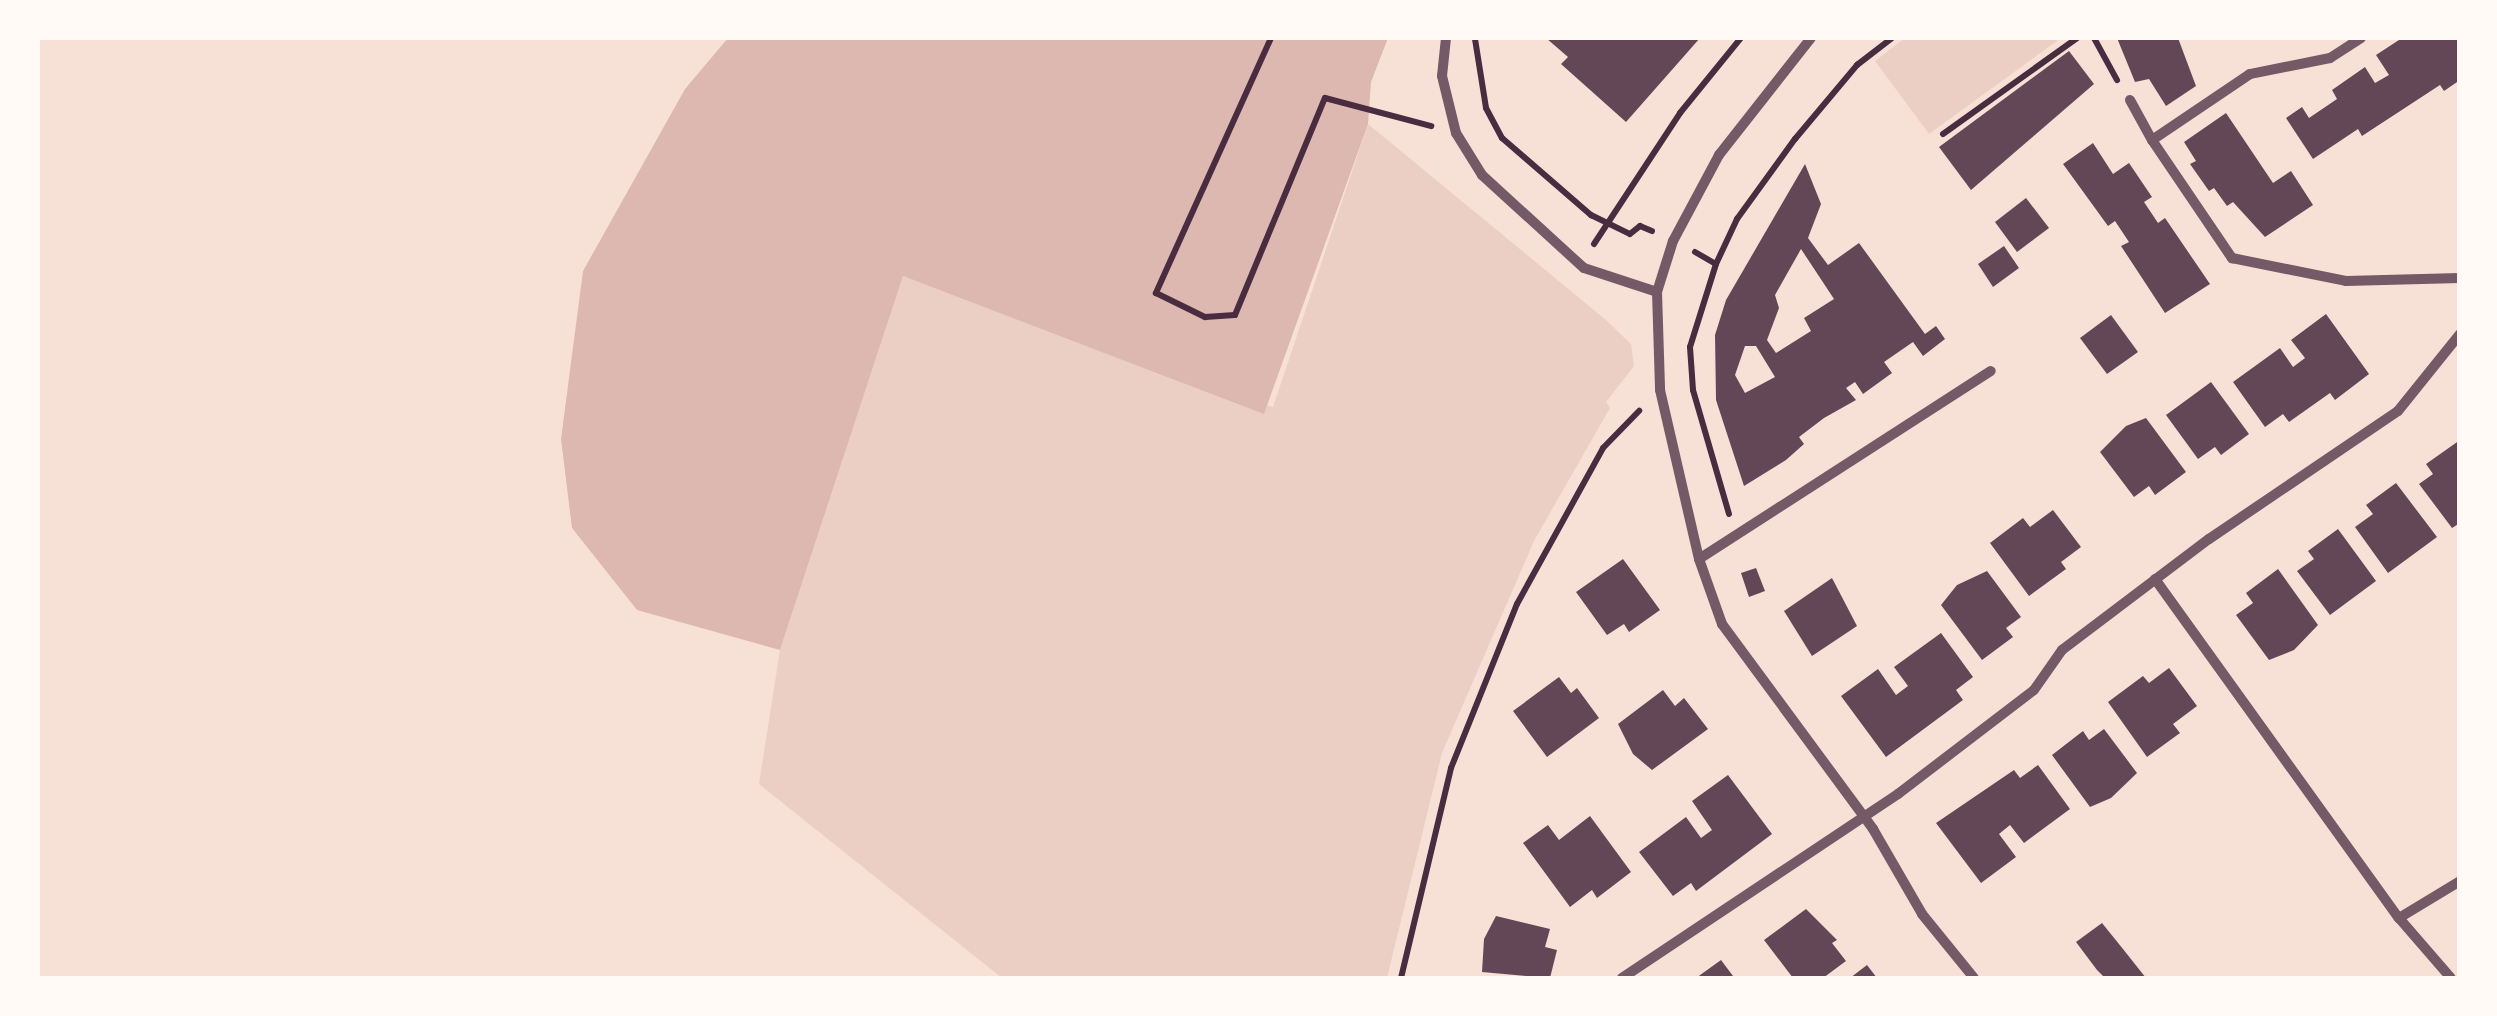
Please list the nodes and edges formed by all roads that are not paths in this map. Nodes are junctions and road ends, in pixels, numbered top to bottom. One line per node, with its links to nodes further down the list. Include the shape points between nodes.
1 (1446, 38): 7 (street, via 1442,76 1456,133 1482,175 1580,264)
2 (1810, 38): 7 (street, via 1719,155 1673,241)
3 (2361, 38): 5 (street, via 2330,58 2250,74)
4 (2130, 100): 5 (street)
5 (2152, 140): 6 (street, via 2232,258 2346,281)
6 (2460, 278)
7 (1656, 292): 10 (street, via 1660,390)
8 (2460, 334): 11 (street, via 2398,411)
9 (1990, 371): 10 (street)
10 (1699, 558): 12 (street, via 1722,624)
11 (2155, 580): 12 (street, via 2062,650 2034,690); 14 (street)
12 (1864, 818): 15 (street); 16 (street, via 1922,914)
13 (2460, 880): 14 (street)
14 (2398, 918): 17 (street)
15 (1622, 978)
16 (1974, 978)
17 (2450, 978)

